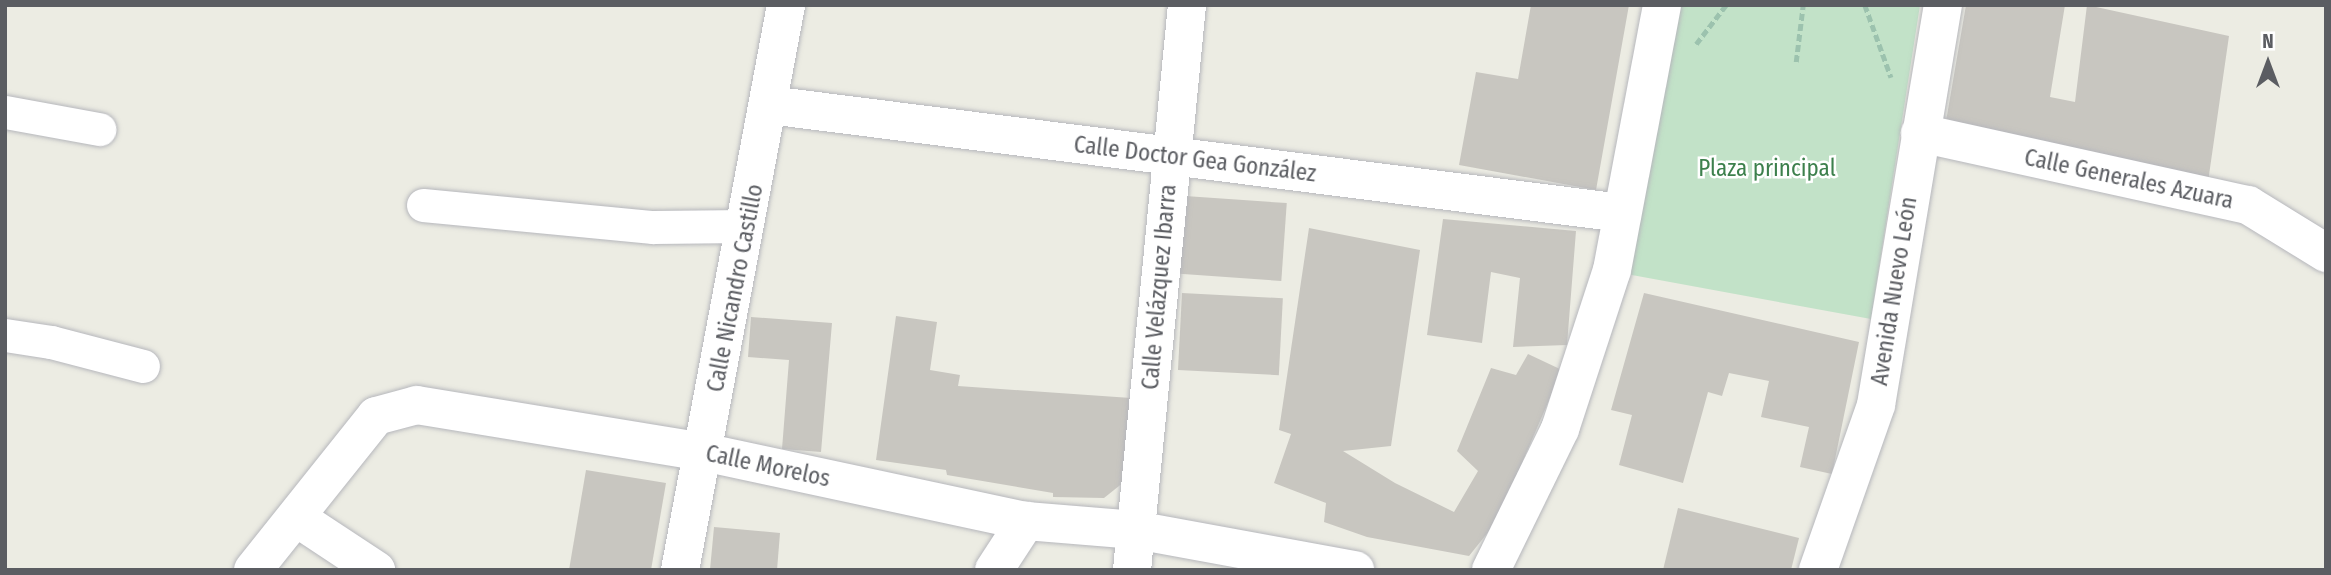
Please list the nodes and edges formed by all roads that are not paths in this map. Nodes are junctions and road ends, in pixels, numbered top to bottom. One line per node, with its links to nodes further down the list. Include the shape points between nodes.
1 (786, 5): 5 (street, Calle Nicandro Castillo)
2 (1187, 5): 9 (street, Calle Velázquez Ibarra)
3 (1662, 5): 11 (street)
4 (1942, 5): 8 (street, Avenida Nuevo León)
5 (769, 104): 9 (street, Calle Doctor Gea González); 12 (street, Calle Nicandro Castillo)
6 (5, 112): 7 (street)
7 (99, 129)
8 (1920, 133): 13 (street, Calle Generales Azuara, via 2248,205); 27 (street, Avenida Nuevo León, via 1876,405)
9 (1171, 156): 11 (street, Calle Doctor Gea González); 19 (street, Calle Velázquez Ibarra)
10 (423, 205): 12 (street, via 653,227)
11 (1622, 213): 26 (street, via 1612,270 1560,429)
12 (747, 226): 16 (street, Calle Nicandro Castillo)
13 (2326, 253)
14 (5, 335): 15 (street)
15 (143, 366)
16 (704, 453): 17 (street, Calle Morelos, via 417,405 396,408 376,416); 18 (street, Calle Morelos); 22 (street, Calle Nicandro Castillo)
17 (297, 518): 20 (street, Calle Morelos); 21 (street)
18 (1026, 521): 19 (street, Calle Morelos); 23 (street)
19 (1136, 530): 24 (street, Calle Velázquez Ibarra); 25 (street, Calle Morelos)
20 (253, 570)
21 (376, 570)
22 (680, 570)
23 (994, 570)
24 (1132, 570)
25 (1355, 570)
26 (1491, 570)
27 (1818, 570)

